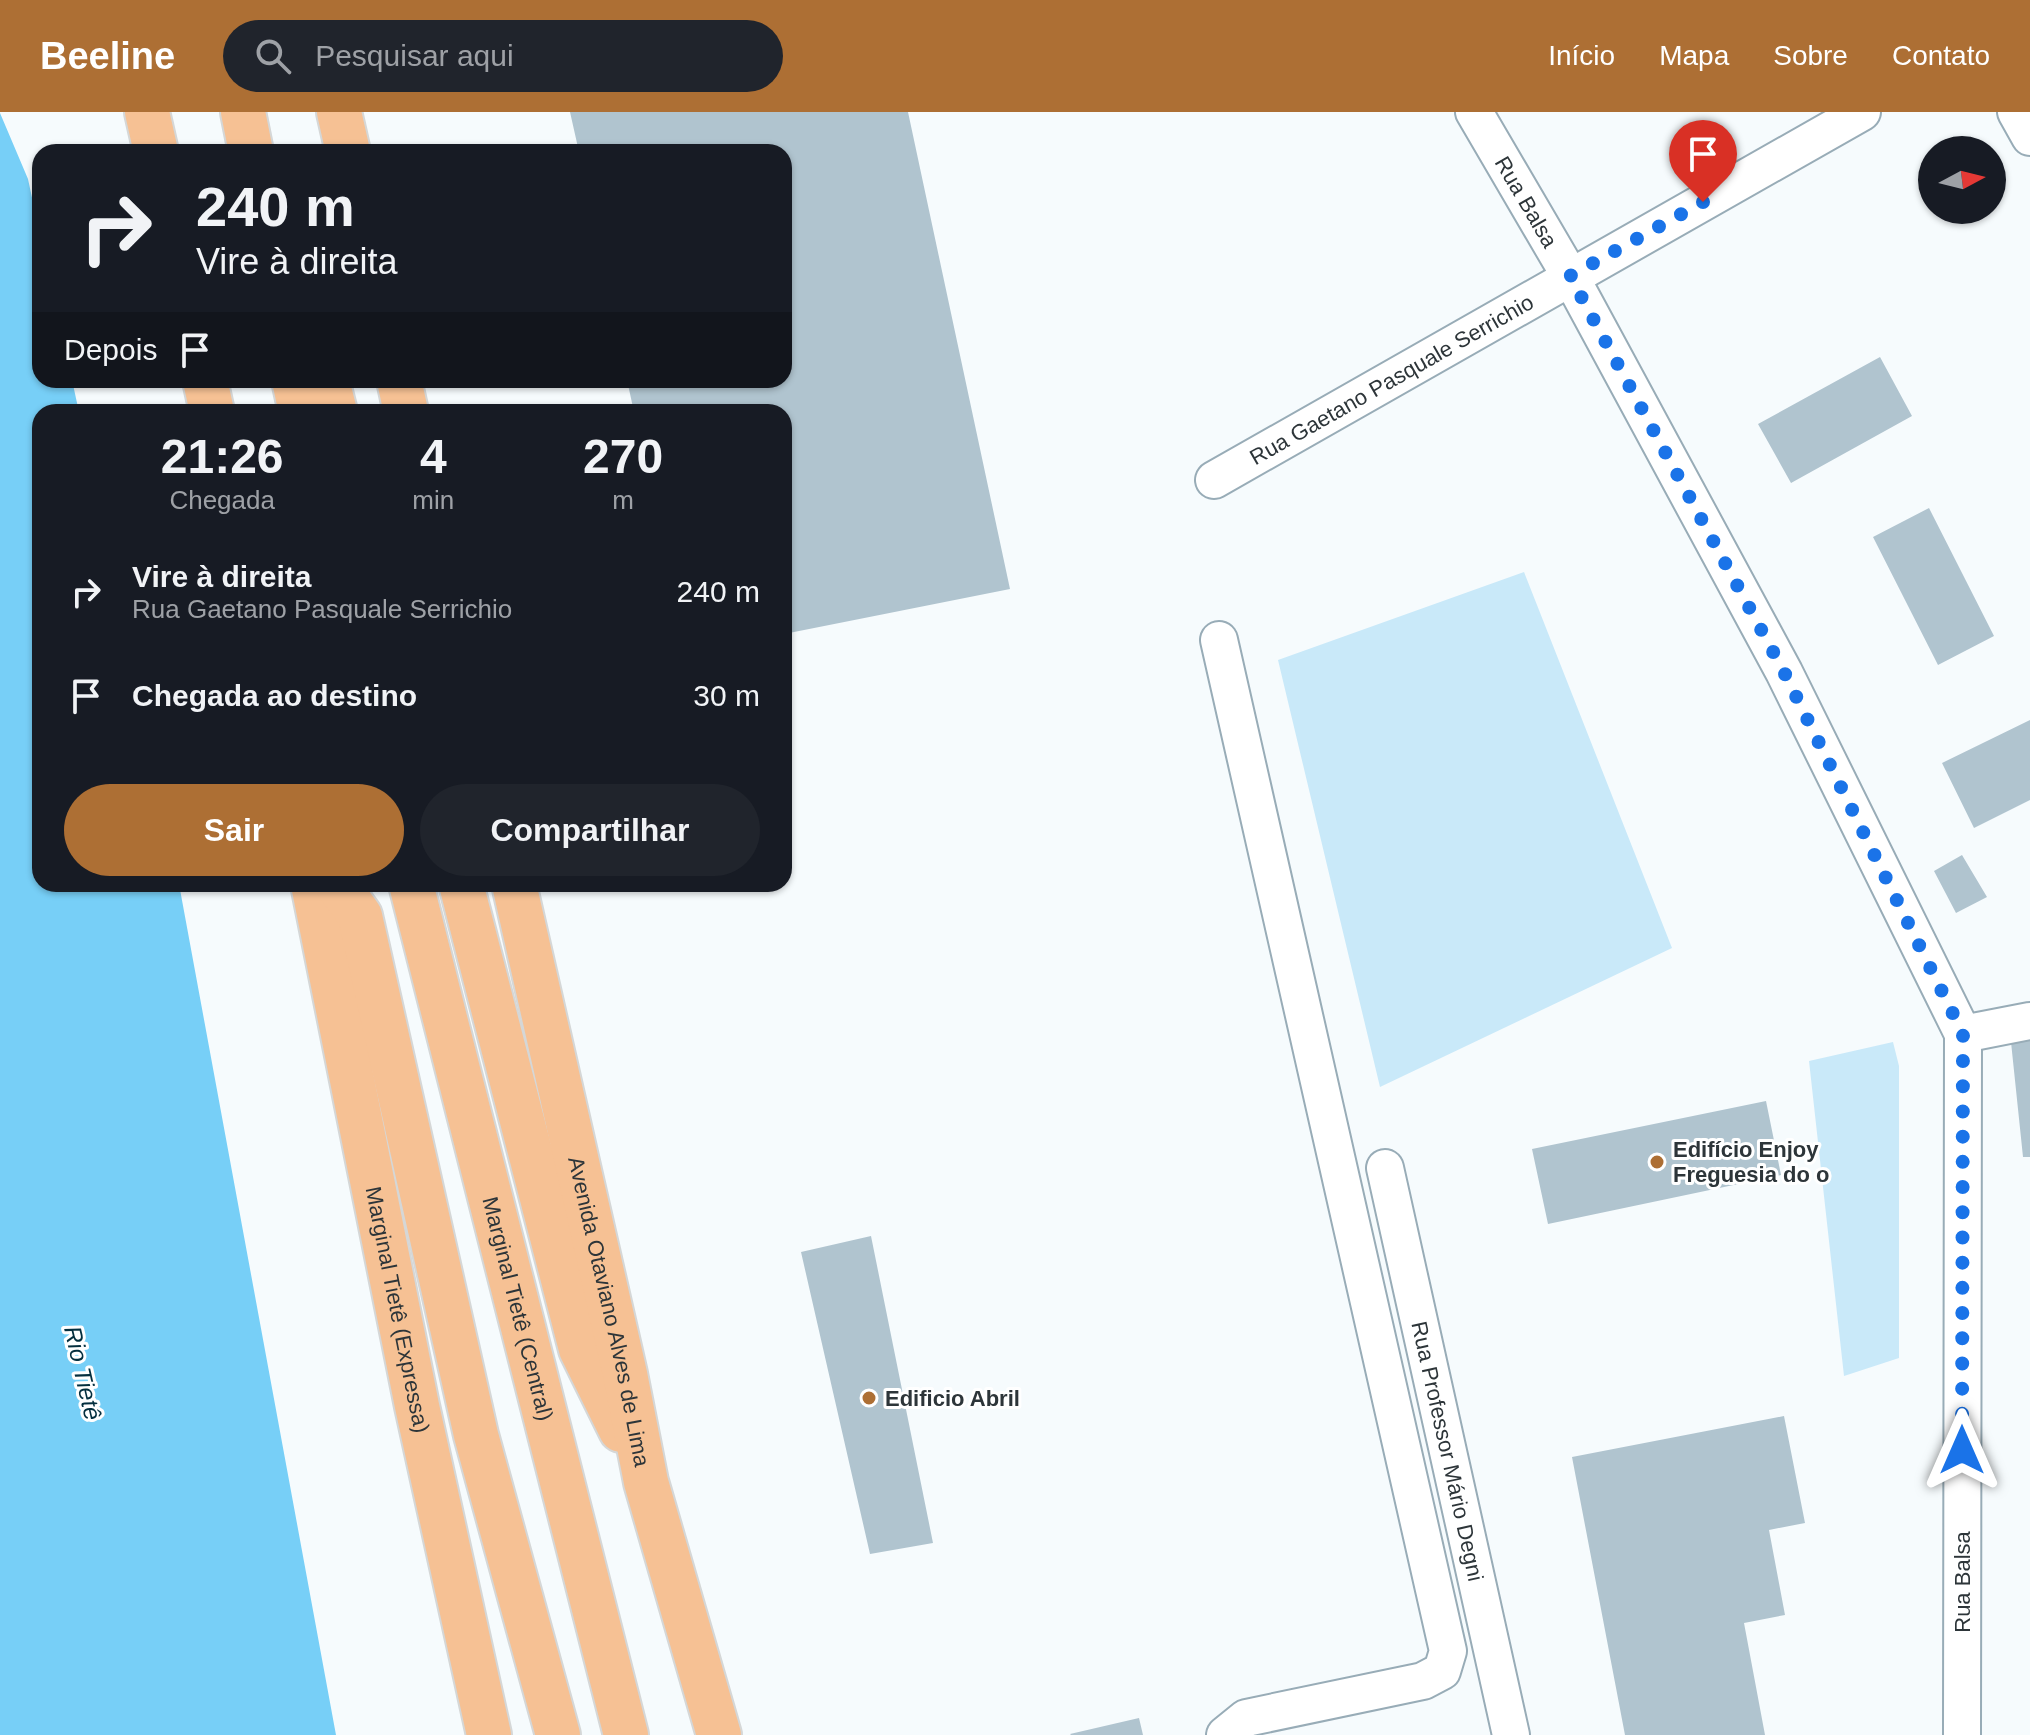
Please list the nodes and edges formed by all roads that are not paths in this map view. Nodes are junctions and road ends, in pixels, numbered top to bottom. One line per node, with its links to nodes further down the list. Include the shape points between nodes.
1 (147, 112): 7 (highway)
2 (339, 112): 8 (highway)
3 (1474, 112): 9 (street, Rua Balsa)
4 (1862, 112): 9 (street, Rua Gaetano Pasquale Serrichio)
5 (2016, 112): 6 (street)
6 (2030, 137)
7 (154, 144)
8 (346, 144)
9 (1570, 276): 10 (street, Rua Gaetano Pasquale Serrichio); 18 (street, Rua Balsa, via 1784,672)
10 (1214, 480)
11 (1219, 640): 25 (street, via 1448,1651 1442,1671 1423,1681 1246,1718)
12 (315, 892): 21 (highway, Marginal Tietê (Expressa))
13 (343, 892): 22 (highway, via 360,916 476,1435)
14 (413, 892): 23 (highway, Marginal Tietê (Central))
15 (463, 892): 20 (highway, via 581,1349)
16 (516, 892): 20 (highway, Avenida Otaviano Alves de Lima)
17 (2030, 1021): 18 (street)
18 (1963, 1034): 27 (street, Rua Balsa)
19 (1385, 1168): 26 (street, Rua Professor Mário Degni)
20 (646, 1482): 24 (highway, Avenida Otaviano Alves de Lima)
21 (489, 1735)
22 (558, 1735)
23 (626, 1735)
24 (719, 1735)
25 (1225, 1735)
26 (1511, 1735)
27 (1962, 1735)

